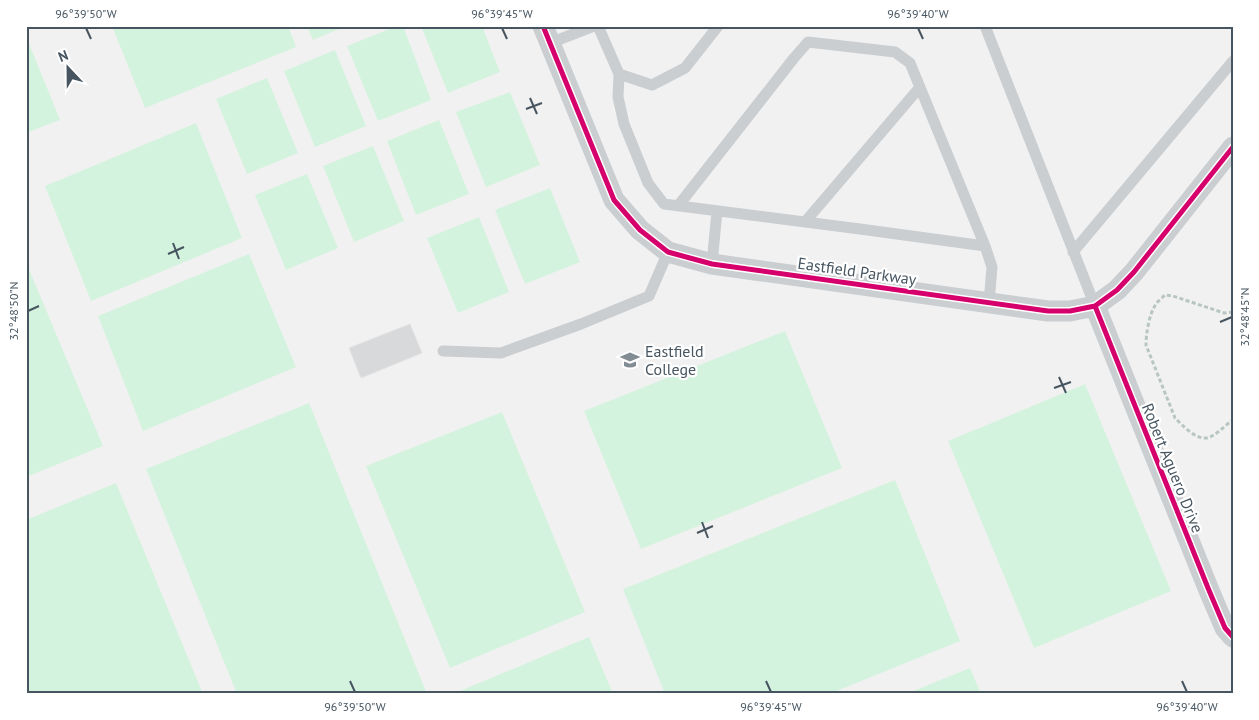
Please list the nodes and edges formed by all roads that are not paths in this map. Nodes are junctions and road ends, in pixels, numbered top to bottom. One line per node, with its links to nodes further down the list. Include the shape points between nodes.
1 (596, 26): 4 (lane); 6 (lane)
2 (718, 26): 6 (lane, via 685,68 652,85)
3 (986, 26): 14 (lane)
4 (547, 35): 13 (street, Eastfield Parkway, via 614,200 640,230)
5 (1233, 61): 14 (lane)
6 (619, 74): 9 (lane, via 618,97 624,124 648,183 664,204)
7 (920, 87): 9 (lane, via 910,63 894,52 808,42); 11 (lane); 12 (lane)
8 (1233, 147): 17 (street, Eastfield Parkway, via 1134,272)
9 (678, 206): 10 (lane)
10 (718, 211): 11 (lane); 15 (lane)
11 (805, 222): 12 (lane)
12 (985, 246): 16 (lane, via 992,267)
13 (668, 252): 15 (street, Eastfield Parkway); 18 (lane, via 649,296 501,353)
14 (1073, 252): 17 (lane)
15 (712, 264): 16 (street, Eastfield Parkway)
16 (989, 302): 17 (street, Eastfield Parkway, via 1048,311)
17 (1095, 306): 19 (street, Robert Aguero Drive, via 1208,588 1225,628)
18 (443, 351)
19 (1233, 637)

